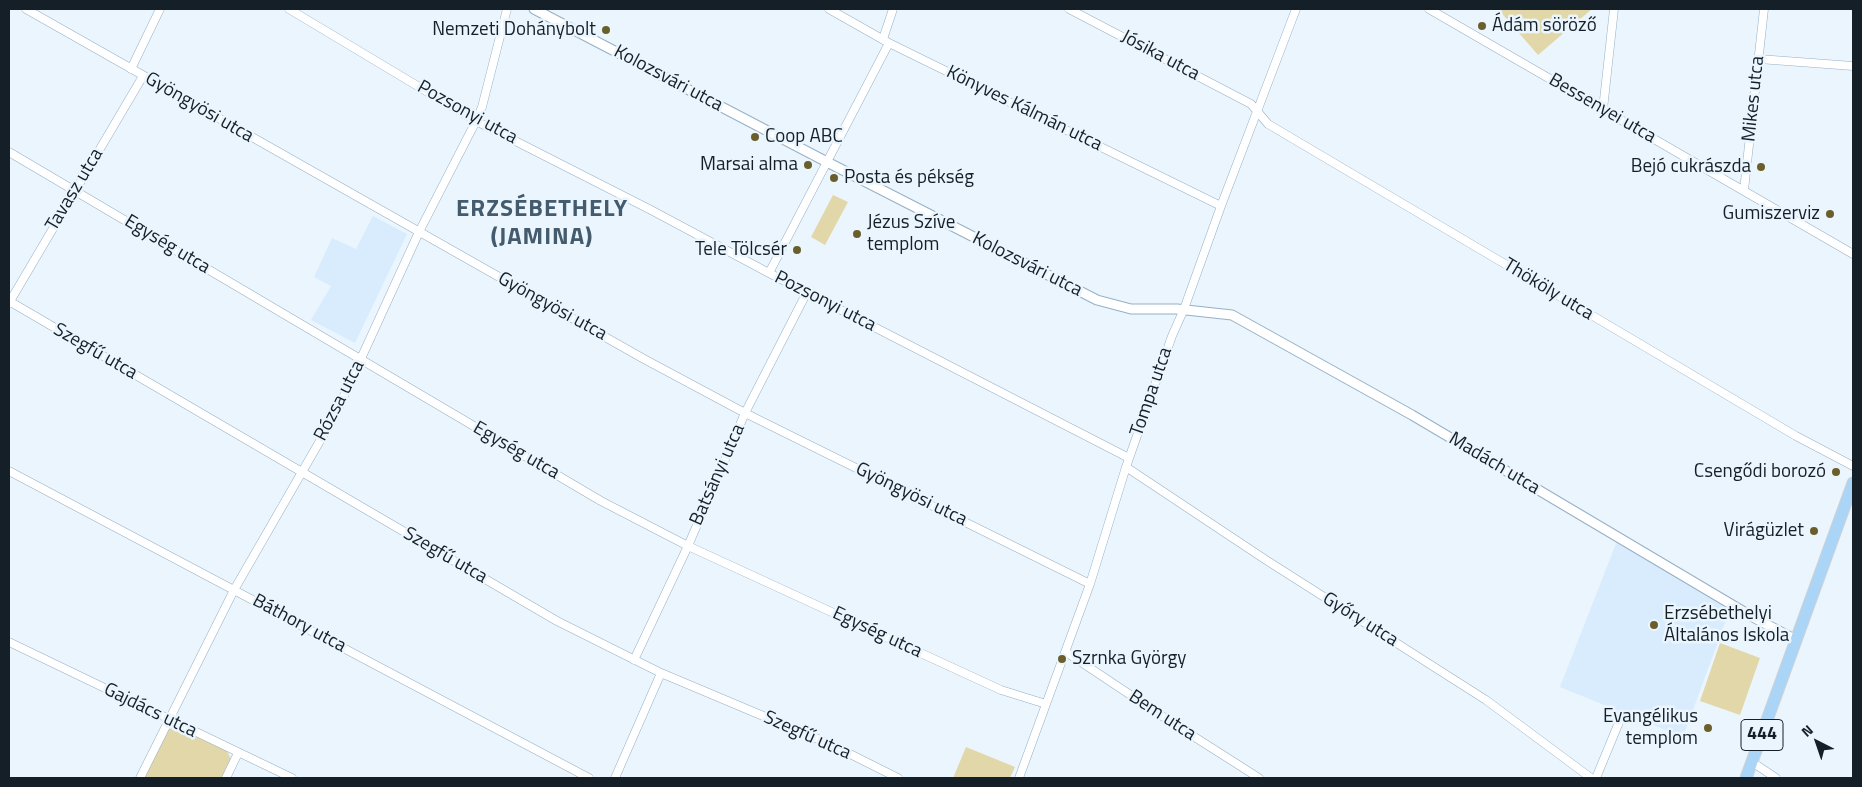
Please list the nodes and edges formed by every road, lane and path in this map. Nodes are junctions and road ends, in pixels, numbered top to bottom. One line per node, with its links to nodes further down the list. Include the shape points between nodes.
1 (26, 9): 16 (street, Gyöngyösi utca)
2 (160, 9): 16 (street)
3 (289, 9): 21 (street, Pozsonyi utca)
4 (507, 9): 21 (street, Rózsa utca)
5 (534, 9): 23 (street, Kolozsvári utca)
6 (829, 9): 13 (street, Könyves Kálmán utca)
7 (893, 9): 13 (street)
8 (1069, 9): 18 (street, Jósika utca)
9 (1296, 9): 20 (street, Tompa utca)
10 (1429, 9): 19 (street, Bessenyei utca)
11 (1614, 9): 19 (street)
12 (1764, 9): 14 (street, Mikes utca)
13 (886, 41): 23 (street); 26 (street, Könyves Kálmán utca)
14 (1759, 59): 15 (street); 25 (street, Mikes utca)
15 (1853, 66)
16 (131, 69): 17 (street, Gyöngyösi utca)
17 (143, 76): 24 (street, Tavasz utca); 27 (street, Gyöngyösi utca)
18 (1251, 104): 20 (street, Thököly utca)
19 (1602, 109): 25 (street, Bessenyei utca)
20 (1257, 112): 26 (street, Tompa utca); 36 (street, Thököly utca, via 1268,124 1796,436)
21 (476, 121): 27 (street, Rózsa utca); 29 (street, Pozsonyi utca)
22 (9, 152): 24 (street, Egység utca)
23 (827, 162): 29 (street); 32 (street, Kolozsvári utca, via 1097,300 1131,309)
24 (74, 190): 31 (street, Tavasz utca); 33 (street, Egység utca)
25 (1744, 190): 28 (street, Bessenyei utca)
26 (1221, 206): 32 (street, Tompa utca)
27 (419, 232): 33 (street, Rózsa utca); 34 (street, Gyöngyösi utca)
28 (1853, 254)
29 (769, 274): 30 (street, Pozsonyi utca)
30 (807, 292): 34 (street, Batsányi utca); 35 (street, Pozsonyi utca)
31 (9, 302): 39 (street, Szegfű utca)
32 (1184, 310): 35 (street, Tompa utca); 44 (street, Madách utca, via 1232,315 1412,415)
33 (361, 361): 39 (street, Rózsa utca, via 336,413); 41 (street, Egység utca, via 600,501)
34 (745, 413): 41 (street, Batsányi utca); 42 (street, Gyöngyösi utca)
35 (1129, 458): 37 (street, Tompa utca)
36 (1853, 466)
37 (1126, 468): 42 (street, Tompa utca); 62 (street, Győry utca, via 1486,700)
38 (9, 471): 43 (street, Báthory utca)
39 (302, 471): 43 (street, Rózsa utca); 47 (street, Szegfű utca, via 549,616)
40 (1852, 490): 44 (main road, 444)
41 (688, 546): 47 (street, Batsányi utca); 49 (street, Egység utca, via 1001,690)
42 (1090, 584): 46 (street, Tompa utca)
43 (234, 590): 51 (street, Rózsa utca); 57 (street, Báthory utca)
44 (1796, 640): 53 (main road, 444)
45 (9, 642): 51 (street, Gajdács utca)
46 (1066, 652): 49 (street, Tompa utca); 61 (street, Bem utca)
47 (634, 660): 48 (street, Szegfű utca)
48 (661, 673): 58 (street); 59 (street, Szegfű utca, via 832,745)
49 (1046, 704): 60 (street, Tompa utca)
50 (1622, 715): 63 (street)
51 (170, 720): 52 (street, Gajdács utca); 54 (street, Rózsa utca)
52 (238, 753): 55 (street); 56 (street, Gajdács utca)
53 (1752, 762): 64 (main road, 444); 65 (street)
54 (140, 778)
55 (226, 778)
56 (292, 778)
57 (589, 778)
58 (615, 778)
59 (898, 778)
60 (1019, 778)
61 (1259, 778)
62 (1591, 778)
63 (1596, 778)
64 (1746, 778)
65 (1776, 778)

